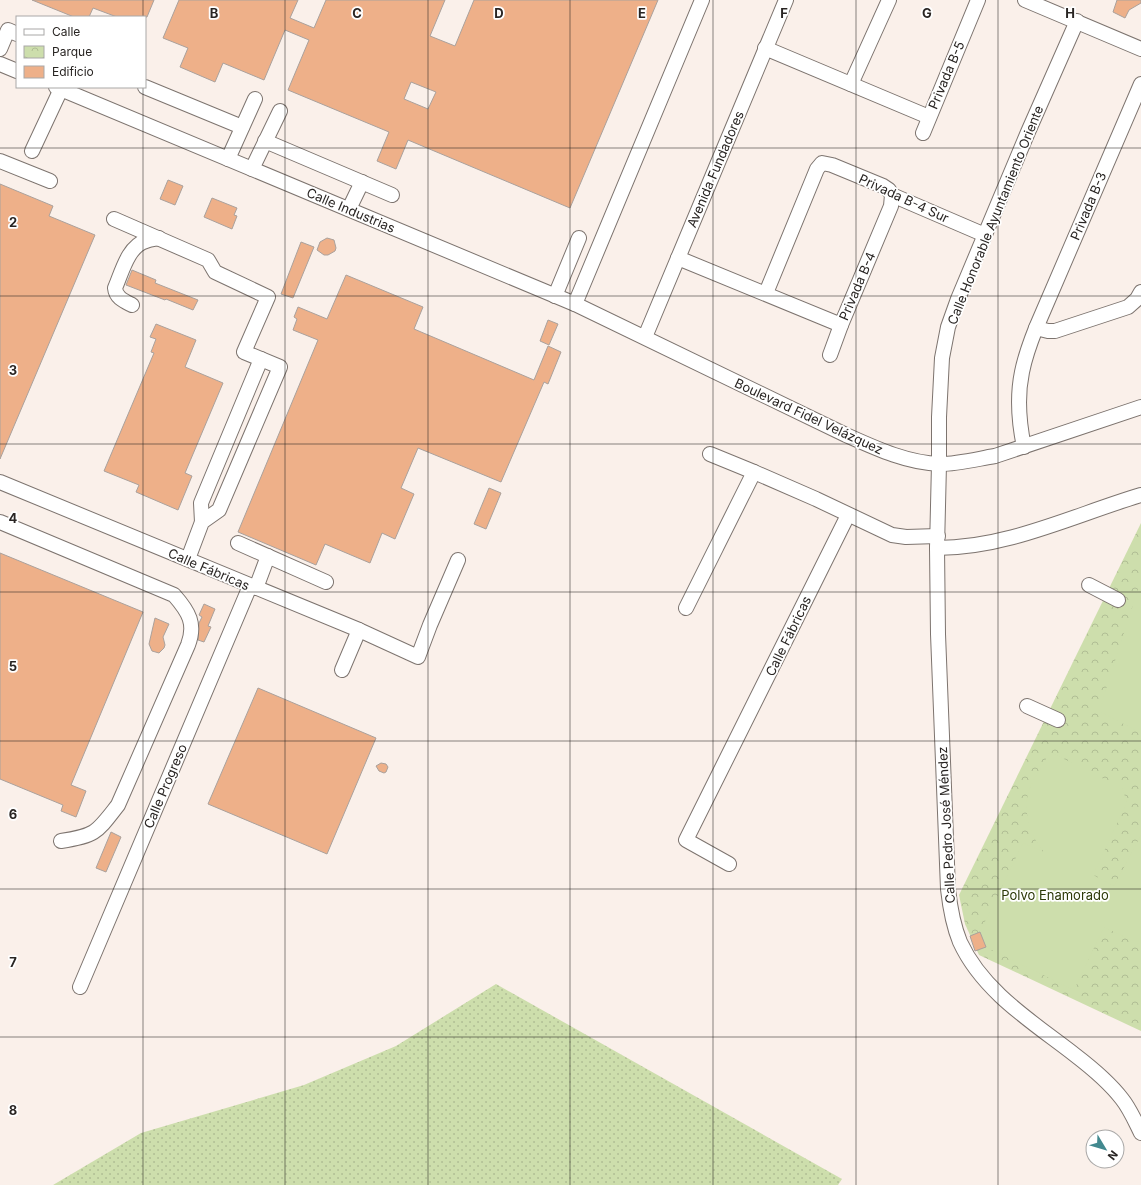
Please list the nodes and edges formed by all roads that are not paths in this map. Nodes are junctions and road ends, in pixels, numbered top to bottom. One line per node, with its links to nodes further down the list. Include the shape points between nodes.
1 (702, 0): 40 (street)
2 (786, 0): 8 (street, Avenida Fundadores)
3 (889, 0): 13 (street)
4 (978, 0): 19 (street, Privada B-5)
5 (1025, 0): 6 (street)
6 (1077, 21): 10 (street); 33 (street, Calle Honorable Ayuntamiento Oriente)
7 (16, 34): 9 (street, via 8,30)
8 (765, 48): 13 (street, Privada B-5); 36 (street, Avenida Fundadores)
9 (0, 49)
10 (1141, 49)
11 (0, 64): 12 (street)
12 (16, 71)
13 (851, 84): 19 (street, Privada B-5)
14 (1141, 84): 43 (street, Privada B-3)
15 (146, 87): 20 (street)
16 (58, 88): 23 (street); 24 (street, Calle Industrias)
17 (255, 98): 20 (street)
18 (280, 111): 22 (street)
19 (929, 117): 21 (street)
20 (242, 127): 24 (street)
21 (924, 133)
22 (265, 142): 26 (street); 28 (street)
23 (32, 151)
24 (228, 159): 26 (street, Calle Industrias)
25 (0, 161): 27 (street)
26 (252, 169): 31 (street, Calle Industrias)
27 (50, 181)
28 (362, 182): 29 (street); 31 (street)
29 (392, 195)
30 (892, 195): 33 (street, Privada B-4 Sur); 38 (street, Privada B-4 Sur, via 883,186 822,163 817,169); 42 (street, Privada B-4, via 891,206)
31 (349, 209): 39 (street, Calle Industrias)
32 (114, 219): 34 (street)
33 (985, 235): 50 (street, Calle Honorable Ayuntamiento Oriente, via 948,327 942,358)
34 (159, 238): 41 (street, via 145,241 131,252 115,288 119,298); 46 (street, via 208,260 215,272 268,297 244,352)
35 (578, 238): 39 (street)
36 (678, 258): 38 (street, Privada B-4); 44 (street, Avenida Fundadores)
37 (1141, 292): 43 (street, via 1132,304 1122,309 1055,331)
38 (766, 293): 42 (street, Privada B-4)
39 (555, 296): 40 (street, Calle Industrias)
40 (574, 304): 44 (street, Calle Industrias)
41 (132, 305)
42 (841, 325): 45 (street)
43 (1036, 328): 48 (street, Privada B-3, via 1021,374 1019,417)
44 (645, 337): 50 (street, Boulevard Fidel Velázquez, via 878,450 904,458)
45 (830, 355)
46 (261, 359): 56 (street, via 201,503); 56 (street, via 280,366 220,510)
47 (1141, 407): 48 (street, Boulevard Fidel Velázquez)
48 (1024, 447): 50 (street, Boulevard Fidel Velázquez, via 995,456)
49 (710, 454): 51 (street)
50 (940, 464): 57 (street, Calle Pedro José Méndez)
51 (754, 472): 54 (street); 66 (street)
52 (0, 482): 60 (street, Calle Fábricas)
53 (1141, 496): 57 (street, via 1044,529 959,548)
54 (848, 515): 57 (street, via 892,535); 72 (street, Calle Fábricas, via 686,840)
55 (0, 522): 71 (street, via 174,595 183,605 192,625 188,645 118,805 101,828 92,834)
56 (202, 522): 60 (street)
57 (937, 542): 74 (street, Calle Pedro José Méndez, via 945,834 948,889 954,927 967,955 989,985 1004,1000 1106,1081 1122,1098)
58 (238, 544): 59 (street)
59 (268, 556): 62 (street); 64 (street, Calle Progreso)
60 (188, 560): 64 (street, Calle Fábricas)
61 (458, 560): 67 (street, Calle Fábricas, via 418,656)
62 (326, 582)
63 (1089, 585): 65 (street)
64 (253, 587): 67 (street, Calle Fábricas); 73 (street, Calle Progreso)
65 (1118, 600)
66 (686, 608)
67 (359, 630): 68 (street)
68 (342, 670)
69 (1027, 706): 70 (street)
70 (1058, 720)
71 (61, 841)
72 (729, 864)
73 (80, 986)
74 (1141, 1133)

